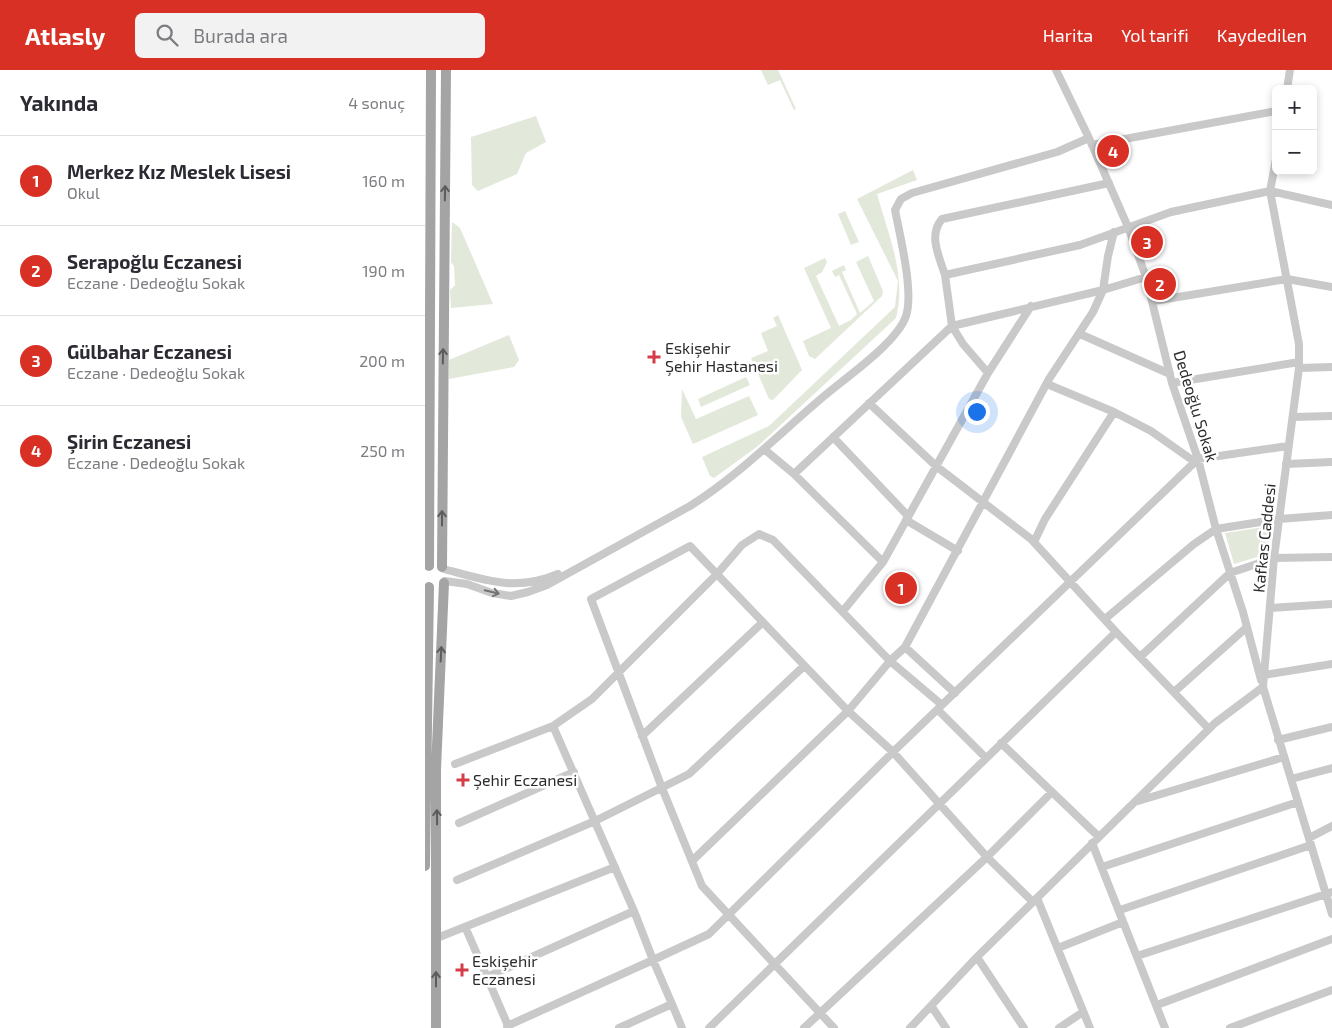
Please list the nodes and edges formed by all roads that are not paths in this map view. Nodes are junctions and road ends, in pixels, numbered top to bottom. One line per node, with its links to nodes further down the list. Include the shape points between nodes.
1 (431, 70): 52 (main road)
2 (446, 70): 53 (main road, one-way to 2)
3 (1057, 70): 7 (street, Dedeoğlu Sokak)
4 (1290, 70): 5 (street)
5 (1288, 85)
6 (1272, 112): 7 (street)
7 (1091, 141): 9 (street, Dedeoğlu Sokak); 35 (street, via 912,193 901,199 895,210 907,290 907,313 901,327 875,354)
8 (1273, 175): 10 (street, Kafkas Caddesi)
9 (1109, 183): 12 (street, Dedeoğlu Sokak); 14 (street, via 942,219 936,226 935,238)
10 (1271, 191): 11 (street); 12 (street, via 1171,212); 16 (street, Kafkas Caddesi)
11 (1332, 205)
12 (1128, 227): 13 (street); 15 (street, Dedeoğlu Sokak)
13 (1114, 232): 14 (street, via 1079,244); 18 (street)
14 (945, 275): 21 (street)
15 (1146, 277): 18 (street); 19 (street, Dedeoğlu Sokak)
16 (1287, 279): 17 (street); 19 (street); 23 (street, Kafkas Caddesi, via 1299,344)
17 (1332, 287)
18 (1103, 290): 20 (street); 22 (street)
19 (1154, 300): 26 (street, Dedeoğlu Sokak)
20 (1031, 306): 21 (street); 25 (street)
21 (951, 326): 25 (street); 29 (street)
22 (1079, 334): 26 (street); 28 (street)
23 (1299, 365): 24 (street); 27 (street); 32 (street, Kafkas Caddesi)
24 (1332, 367)
25 (988, 373): 39 (street)
26 (1170, 374): 27 (street, Dedeoğlu Sokak)
27 (1172, 383): 36 (street, Dedeoğlu Sokak)
28 (1047, 384): 30 (street); 41 (street)
29 (869, 403): 33 (street); 39 (street)
30 (1114, 412): 36 (street); 46 (street, via 1045,519)
31 (1332, 416): 32 (street)
32 (1293, 418): 34 (street, Kafkas Caddesi)
33 (833, 437): 40 (street); 43 (street)
34 (1288, 446): 36 (street); 38 (street, Kafkas Caddesi)
35 (764, 449): 40 (street); 51 (street, via 710,493)
36 (1196, 460): 45 (street, Dedeoğlu Sokak); 56 (street)
37 (1332, 462): 38 (street)
38 (1286, 464): 44 (street, Kafkas Caddesi)
39 (936, 466): 41 (street); 43 (street)
40 (794, 474): 50 (street)
41 (985, 502): 46 (street); 47 (street)
42 (1332, 515): 44 (street)
43 (907, 518): 47 (street); 50 (street)
44 (1279, 519): 45 (street); 49 (street, Kafkas Caddesi)
45 (1216, 529): 54 (street, Dedeoğlu Sokak); 62 (street)
46 (1034, 542): 56 (street)
47 (958, 551): 66 (street)
48 (1332, 556): 49 (street)
49 (1274, 558): 54 (street); 60 (street, Kafkas Caddesi)
50 (883, 562): 61 (street)
51 (583, 564): 53 (street, via 525,583 499,584); 57 (street, one-way to 51, via 467,584 511,596 547,585)
52 (427, 567): 53 (main road, via 436,564)
53 (443, 568): 57 (main road)
54 (1230, 572): 64 (street, Dedeoğlu Sokak); 67 (street)
55 (717, 574): 61 (street, via 742,545 759,534 773,540); 63 (street); 71 (street); 71 (street, via 690,546 591,599)
56 (1071, 580): 62 (street); 75 (street)
57 (445, 582): 58 (main road, via 439,587); 116 (main road, one-way to 57, via 436,769)
58 (427, 585): 104 (main road)
59 (1332, 604): 60 (street)
60 (1270, 608): 72 (street, Kafkas Caddesi)
61 (843, 611): 68 (street)
62 (1105, 619): 65 (street)
63 (763, 622): 70 (street); 81 (street)
64 (1247, 626): 73 (street, Dedeoğlu Sokak); 74 (street)
65 (1116, 632): 67 (street); 83 (street)
66 (905, 647): 68 (street); 75 (street)
67 (1140, 657): 74 (street)
68 (891, 661): 76 (street); 77 (street)
69 (1332, 664): 72 (street)
70 (804, 666): 77 (street); 91 (street, via 689,774)
71 (618, 672): 78 (street, via 592,699); 81 (street)
72 (1264, 675): 73 (street, Kafkas Caddesi)
73 (1263, 687): 80 (street); 82 (street, Kafkas Caddesi)
74 (1174, 692): 80 (street)
75 (955, 693): 76 (street)
76 (940, 708): 84 (street); 86 (street)
77 (848, 711): 84 (street); 103 (street)
78 (553, 726): 87 (street); 89 (street)
79 (1332, 727): 82 (street)
80 (1209, 729): 94 (street)
81 (642, 736): 91 (street)
82 (1278, 740): 85 (street, Kafkas Caddesi)
83 (1001, 743): 86 (street); 92 (street)
84 (893, 752): 93 (street); 112 (street)
85 (1284, 757): 90 (street, Kafkas Caddesi); 94 (street)
86 (986, 758): 93 (street)
87 (455, 764)
88 (1332, 768): 90 (street)
89 (574, 772): 96 (street); 97 (street)
90 (1291, 779): 95 (street, Kafkas Caddesi)
91 (662, 788): 96 (street); 103 (street)
92 (1052, 792): 99 (street); 102 (street)
93 (939, 802): 102 (street); 122 (street)
94 (1135, 802): 99 (street)
95 (1298, 802): 100 (street, Kafkas Caddesi); 106 (street)
96 (595, 821): 105 (street); 107 (street)
97 (459, 823)
98 (1332, 826): 100 (street)
99 (1099, 837): 101 (street)
100 (1310, 841): 108 (street, Kafkas Caddesi); 110 (street)
101 (1092, 843): 106 (street); 109 (street)
102 (987, 857): 109 (street); 129 (street)
103 (692, 862): 112 (street, via 703,886)
104 (425, 866)
105 (615, 867): 111 (street); 115 (street)
106 (1102, 867): 110 (street)
107 (457, 880)
108 (1329, 893): 113 (street, Kafkas Caddesi); 119 (street)
109 (1035, 900): 118 (street); 120 (street)
110 (1120, 910): 114 (street)
111 (634, 911): 121 (street); 123 (street)
112 (728, 914): 121 (street, via 709,934); 122 (street)
113 (1332, 914)
114 (1123, 922): 118 (street); 119 (street)
115 (466, 929): 116 (street); 123 (street)
116 (437, 938): 131 (main road, one-way to 116)
117 (1332, 938): 126 (street)
118 (1057, 948): 128 (street)
119 (1137, 956): 126 (street)
120 (977, 957): 127 (street); 139 (street)
121 (653, 960): 125 (street); 130 (street)
122 (774, 965): 129 (street); 134 (street)
123 (487, 977): 130 (street)
124 (1332, 990): 143 (street)
125 (672, 1004): 132 (street); 133 (street)
126 (1157, 1005): 142 (street)
127 (932, 1006): 137 (street); 138 (street)
128 (1083, 1012): 140 (street); 141 (street)
129 (820, 1014): 135 (street); 136 (street)
130 (508, 1027)
131 (436, 1028)
132 (619, 1028)
133 (682, 1028)
134 (709, 1028)
135 (804, 1028)
136 (834, 1028)
137 (910, 1028)
138 (947, 1028)
139 (1024, 1028)
140 (1059, 1028)
141 (1090, 1028)
142 (1165, 1028)
143 (1230, 1028)

